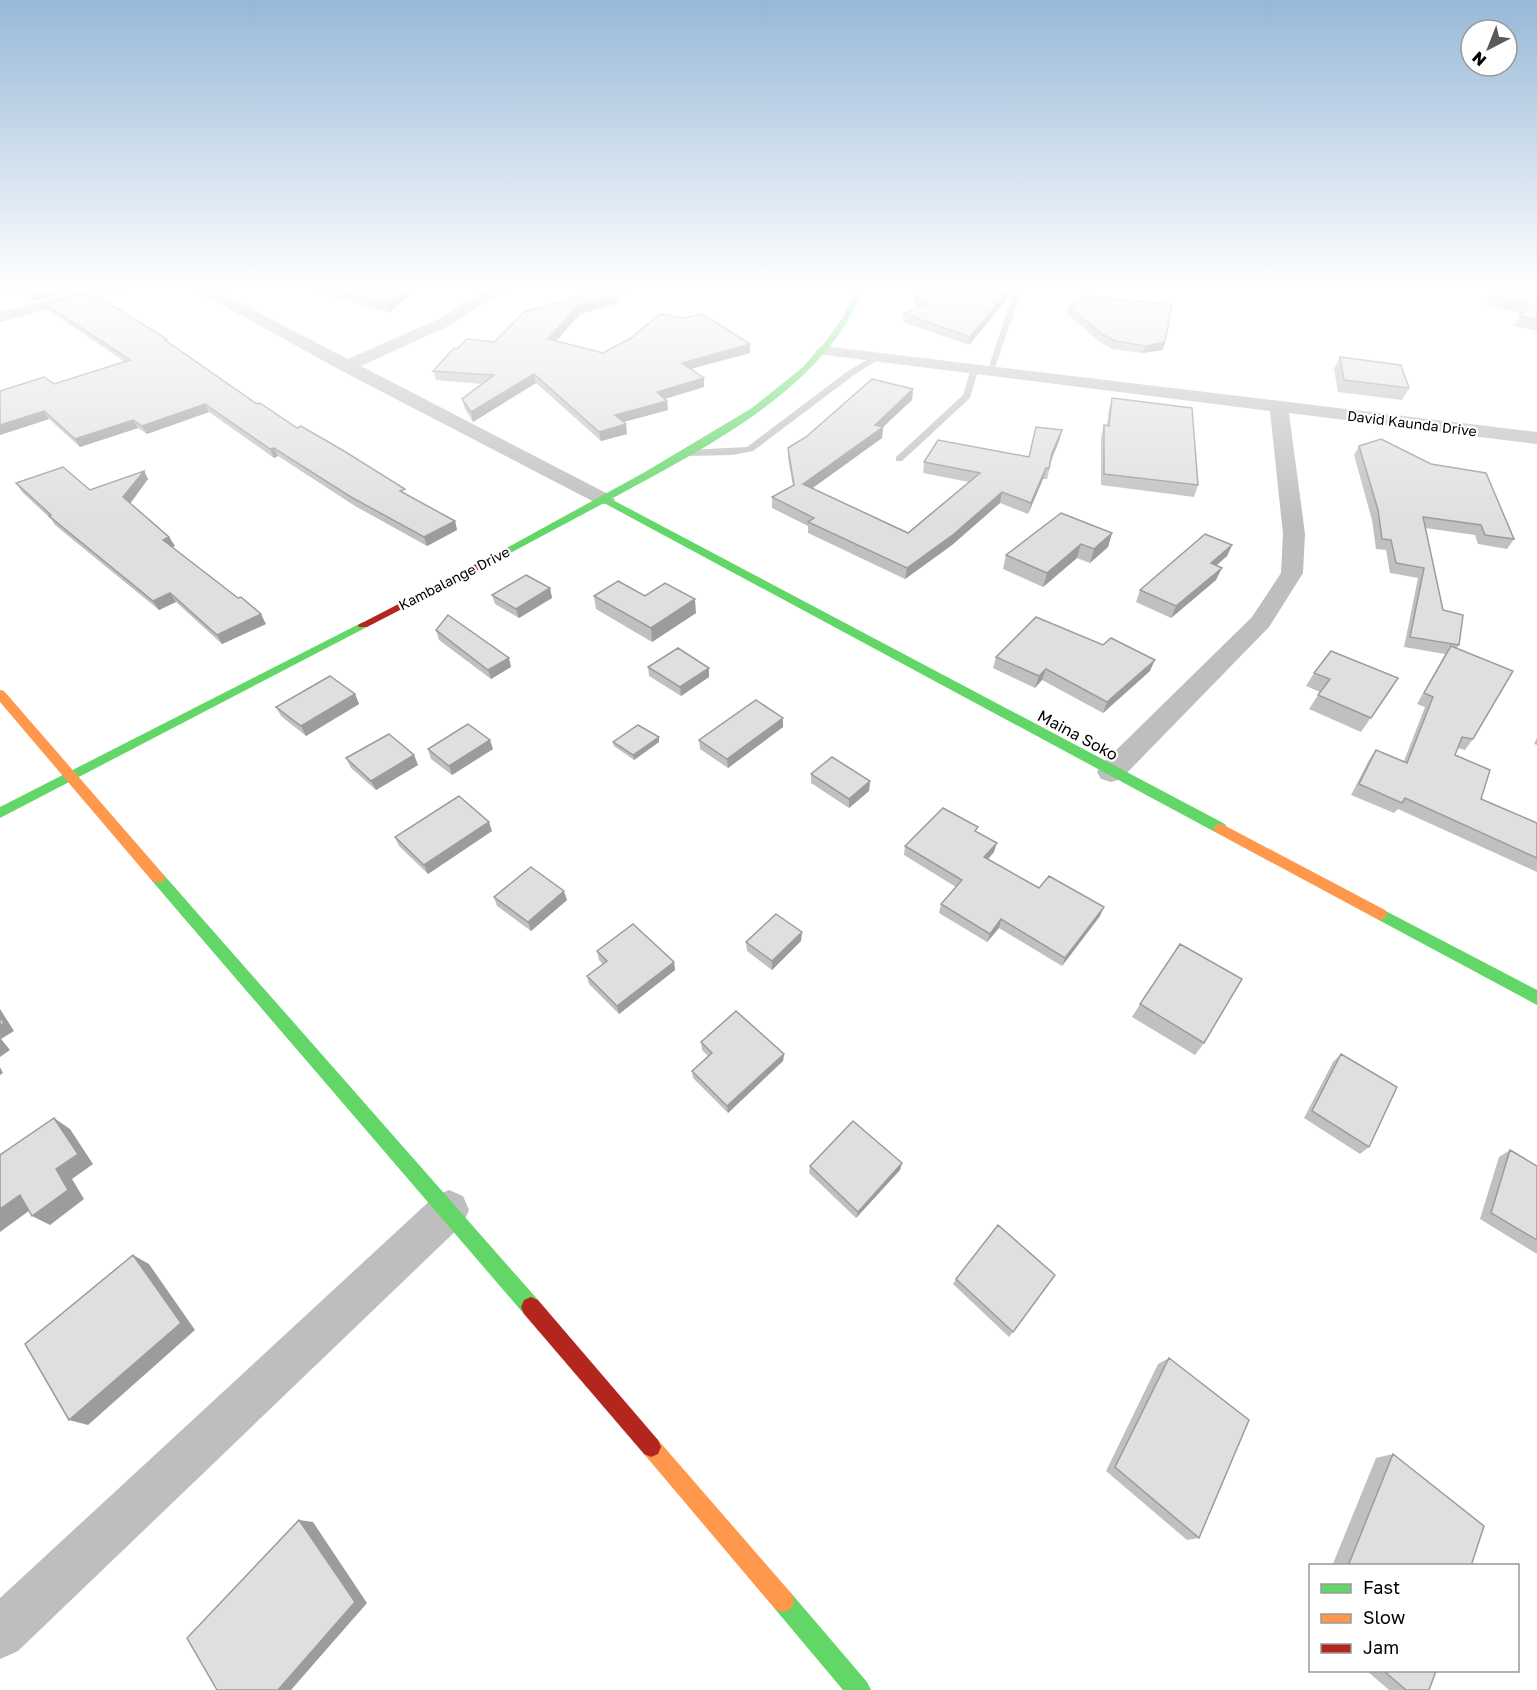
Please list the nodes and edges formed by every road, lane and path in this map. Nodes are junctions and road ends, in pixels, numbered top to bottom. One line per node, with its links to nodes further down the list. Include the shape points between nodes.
1 (346, 366): 11 (street)
2 (809, 366): 9 (street, Kambalange Drive, via 786,388)
3 (864, 366): 9 (lane, via 750,448)
4 (936, 366): 6 (street, David Kaunda Drive)
5 (985, 366): 6 (lane)
6 (982, 372): 7 (street, David Kaunda Drive); 10 (lane, via 968,396)
7 (1279, 407): 8 (street, David Kaunda Drive); 13 (street, via 1294,534 1292,573 1261,621)
8 (1537, 438)
9 (686, 453): 11 (street, Kambalange Drive)
10 (899, 459)
11 (605, 500): 13 (street, Maina Soko); 14 (street, Kambalange Drive)
12 (0, 694): 14 (street)
13 (1112, 772): 16 (street, Maina Soko)
14 (70, 777): 15 (street, Kambalange Drive); 17 (street)
15 (0, 813)
16 (1537, 998)
17 (449, 1210): 18 (street); 19 (street)
18 (0, 1633)
19 (859, 1690)

